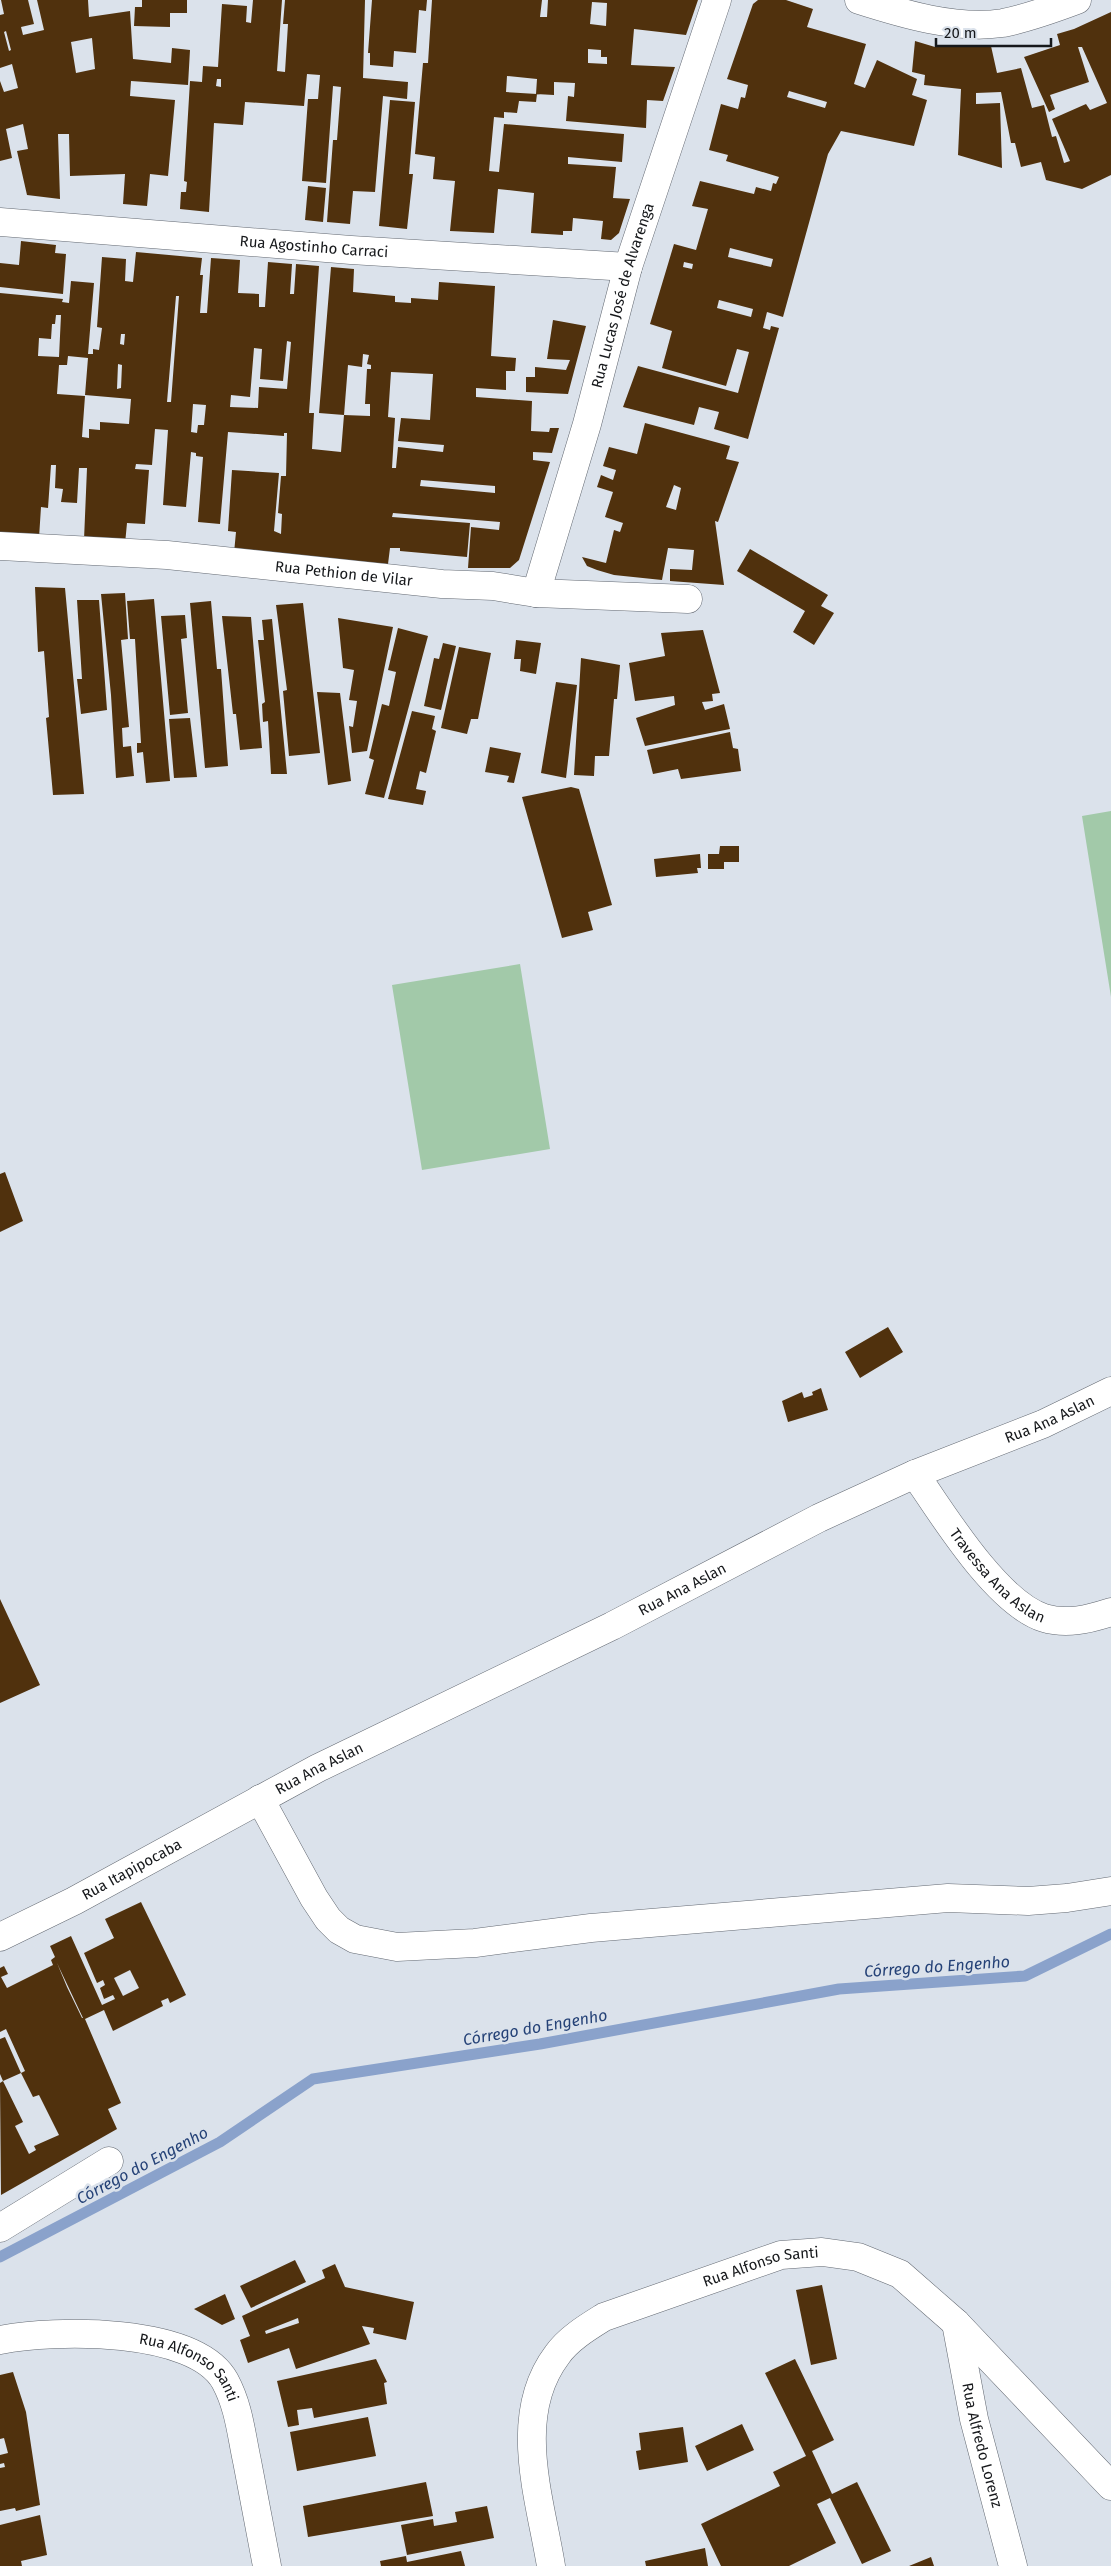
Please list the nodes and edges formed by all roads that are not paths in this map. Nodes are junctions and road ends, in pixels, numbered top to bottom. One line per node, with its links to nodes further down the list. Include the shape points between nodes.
1 (717, 0): 5 (street, Rua Lucas José de Alvarenga)
2 (859, 0): 3 (street, via 960,24 1002,23)
3 (1076, 0)
4 (0, 222): 5 (street, Rua Agostinho Carraci, via 352,250)
5 (628, 267): 7 (street, Rua Lucas José de Alvarenga, via 587,424)
6 (0, 546): 7 (street, Rua Pethion de Vilar, via 167,555 442,584 493,586)
7 (536, 593): 8 (street, Rua Pethion de Vilar)
8 (688, 599)
9 (1111, 1391): 10 (street, Rua Ana Aslan, via 1043,1424)
10 (915, 1474): 11 (street, Travessa Ana Aslan, via 989,1575 1028,1612 1064,1621 1086,1620); 12 (street, Rua Ana Aslan, via 819,1518 612,1626)
11 (1111, 1612)
12 (260, 1799): 13 (street, via 328,1919 355,1939 397,1947 475,1943 591,1928 948,1898 1028,1901); 14 (street, Rua Itapipocaba, via 74,1901)
13 (1111, 1891)
14 (0, 1937)
15 (108, 2161): 16 (street)
16 (0, 2228)
17 (956, 2322): 19 (street, Rua Alfonso Santi); 21 (street, Rua Alfonso Santi, via 900,2274 858,2256 822,2252 781,2255 604,2317 557,2354 541,2383 534,2410 530,2444); 22 (street, Rua Alfredo Lorenz, via 974,2419)
18 (0, 2340): 20 (street, Rua Alfonso Santi, via 52,2333 136,2336 206,2359 224,2379 237,2407)
19 (1111, 2486)
20 (267, 2566)
21 (551, 2566)
22 (1013, 2566)

